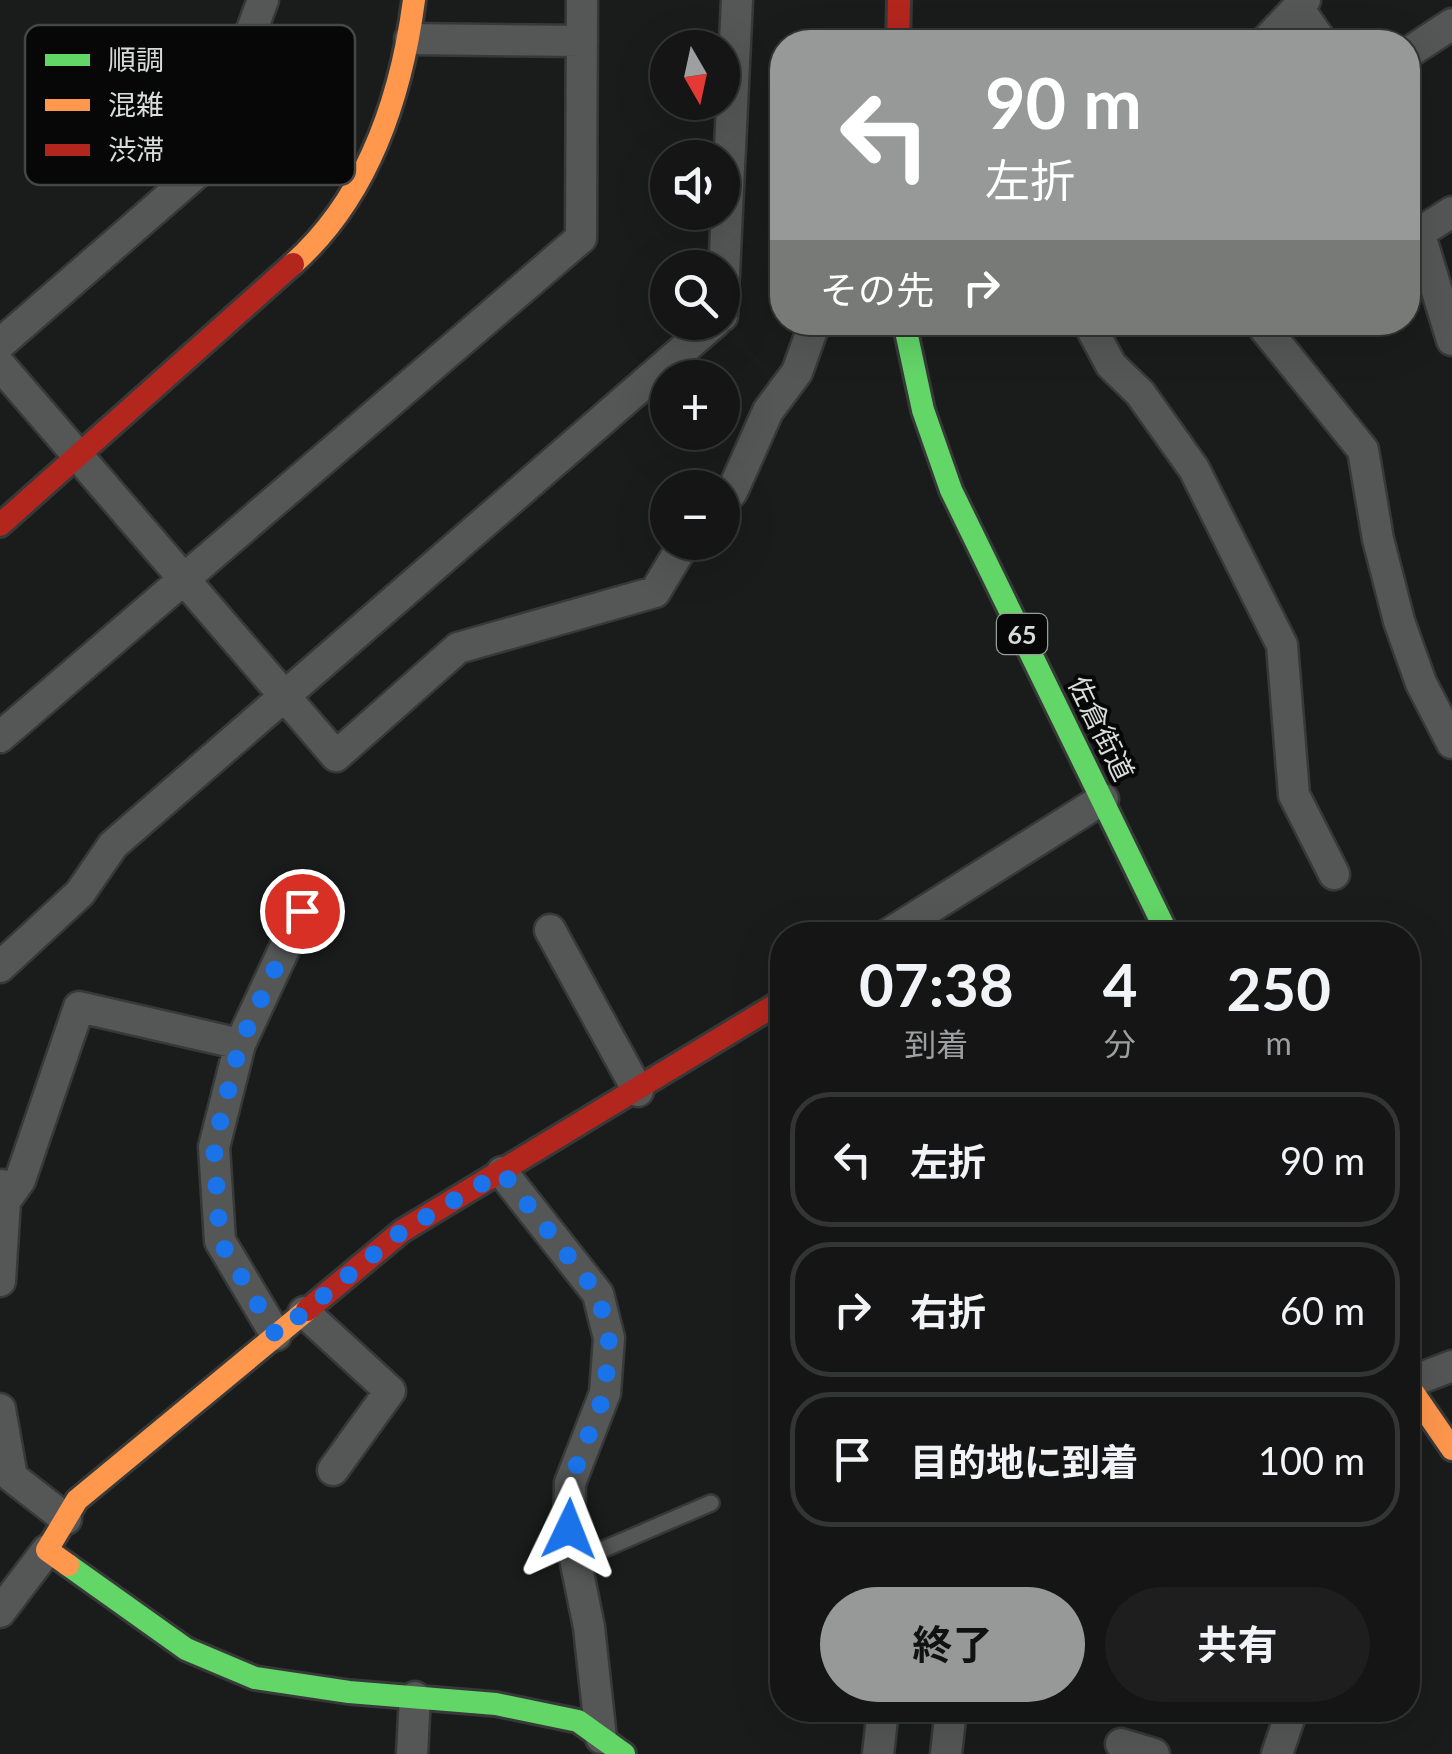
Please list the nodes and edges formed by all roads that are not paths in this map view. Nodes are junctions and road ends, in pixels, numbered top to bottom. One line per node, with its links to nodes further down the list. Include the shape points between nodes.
1 (263, 0): 8 (street)
2 (414, 0): 12 (street)
3 (582, 0): 13 (street)
4 (737, 0): 18 (street)
5 (899, 0): 9 (street)
6 (1302, 4): 10 (street); 11 (street)
7 (1452, 24): 14 (street)
8 (254, 25)
9 (898, 30)
10 (1277, 30)
11 (1316, 30)
12 (410, 38): 13 (street); 28 (street, via 381,144 338,218)
13 (582, 40): 32 (street, via 581,238)
14 (1420, 46)
15 (183, 185): 26 (street)
16 (1452, 212): 17 (street)
17 (1420, 232)
18 (725, 250)
19 (1420, 255): 25 (street)
20 (810, 335): 29 (street)
21 (907, 335): 36 (street, 佐倉街道 / 65, via 950,490)
22 (1095, 335): 37 (street, via 1194,469 1282,645 1294,796)
23 (1270, 335): 35 (street, via 1363,450 1399,621)
24 (693, 340): 33 (street)
25 (1452, 340)
26 (0, 344)
27 (0, 365): 28 (street)
28 (78, 456): 30 (street); 32 (street)
29 (740, 474)
30 (0, 525)
31 (674, 560): 33 (street, via 655,592 458,648 336,756)
32 (184, 579): 33 (street); 34 (street)
33 (284, 696): 42 (street, via 112,845 80,893)
34 (0, 737)
35 (1452, 743)
36 (1103, 798): 39 (street); 40 (street, 佐倉街道 / 65)
37 (1334, 874)
38 (302, 911): 44 (street)
39 (907, 922)
40 (1162, 922)
41 (550, 930): 45 (street)
42 (0, 967)
43 (770, 1008): 45 (street)
44 (240, 1044): 47 (street, via 79,1007 20,1180); 50 (street, via 214,1146 220,1241)
45 (638, 1091): 46 (street)
46 (502, 1172): 49 (street, via 402,1231); 60 (street, via 598,1294 609,1338 605,1393 570,1483)
47 (3, 1188): 48 (street)
48 (0, 1281)
49 (304, 1312): 50 (street); 56 (street, via 390,1391)
50 (276, 1335): 58 (street, via 77,1500)
51 (1452, 1366): 52 (street)
52 (1420, 1379)
53 (1420, 1402): 55 (street)
54 (0, 1409): 58 (street, via 12,1477)
55 (1452, 1449)
56 (333, 1470)
57 (711, 1503): 60 (lane)
58 (66, 1519): 59 (street)
59 (48, 1550): 61 (street); 62 (street, via 186,1648 256,1678)
60 (576, 1561): 67 (street)
61 (0, 1612)
62 (415, 1697): 67 (street, via 578,1721); 68 (street)
63 (882, 1722): 69 (street)
64 (950, 1722): 70 (street)
65 (1288, 1722): 72 (street)
66 (1121, 1744): 71 (street)
67 (612, 1746)
68 (412, 1754)
69 (878, 1754)
70 (946, 1754)
71 (1154, 1754)
72 (1277, 1754)

